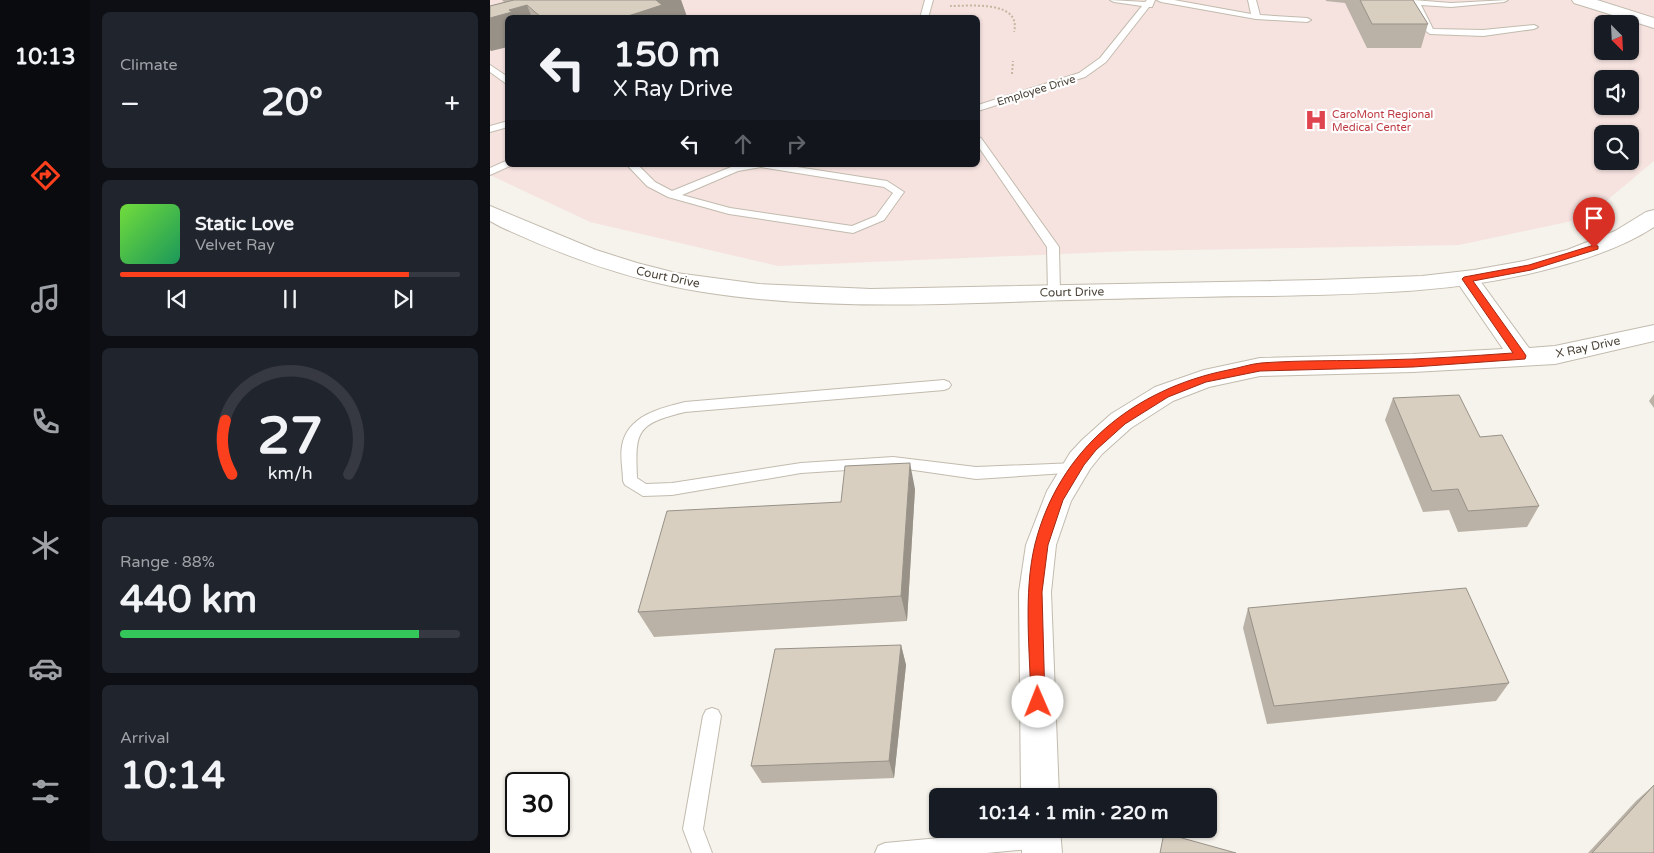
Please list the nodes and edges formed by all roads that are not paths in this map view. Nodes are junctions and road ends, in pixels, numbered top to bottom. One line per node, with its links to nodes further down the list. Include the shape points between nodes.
1 (1114, 0): 7 (lane)
2 (1161, 0): 8 (lane)
3 (1252, 0): 8 (lane)
4 (1504, 0): 6 (lane, via 1451,5)
5 (1580, 0): 10 (street)
6 (1416, 1): 11 (lane, via 1430,31 1483,33)
7 (1150, 2): 14 (lane, Employee Drive, via 1103,60 1082,75)
8 (1256, 17): 9 (lane)
9 (1307, 20)
10 (1654, 22)
11 (1534, 27)
12 (490, 68): 13 (lane)
13 (505, 80)
14 (980, 107)
15 (505, 125): 16 (lane)
16 (490, 130)
17 (980, 143): 27 (lane, via 1053,247)
18 (505, 164): 22 (lane)
19 (634, 167): 23 (lane, via 651,184)
20 (743, 167): 23 (lane)
21 (777, 167): 23 (lane, via 887,184 899,192 880,218 854,230 729,211)
22 (490, 172)
23 (672, 195)
24 (490, 213): 27 (street, Court Drive, via 595,258 650,274 726,288 797,295)
25 (1654, 217): 26 (street, Court Drive, via 1626,235 1579,254 1531,268)
26 (1467, 279): 27 (street, Court Drive, via 1401,284); 29 (street)
27 (1054, 293)
28 (1654, 333): 29 (street, X Ray Drive, via 1555,356)
29 (1521, 356): 31 (street, X Ray Drive, via 1260,367 1204,379 1164,394 1121,421 1092,447)
30 (944, 385): 31 (lane, via 685,407 660,413 640,425 629,443 630,480 643,490 672,489 801,468 893,462 976,473)
31 (1076, 468): 33 (street, X Ray Drive, via 1057,499 1041,545 1035,592)
32 (712, 716): 35 (lane, via 693,829)
33 (1040, 788)
34 (1042, 840): 36 (lane)
35 (702, 853)
36 (885, 853)

